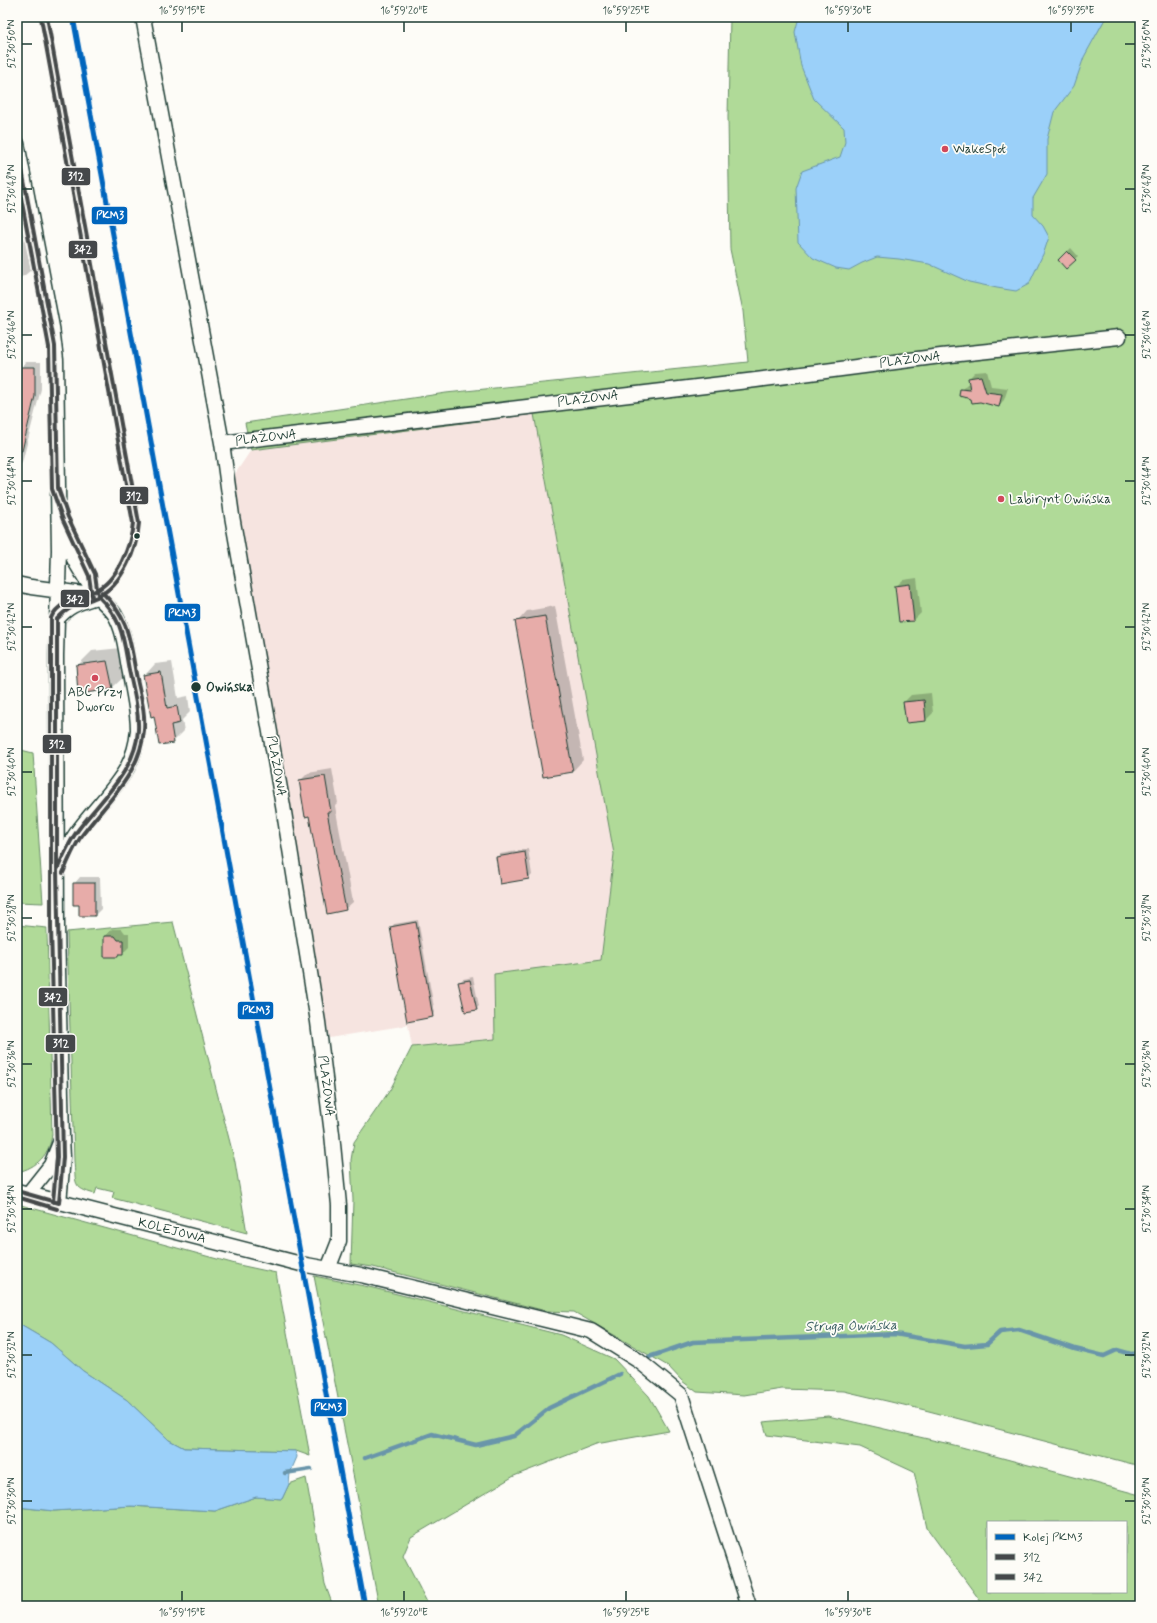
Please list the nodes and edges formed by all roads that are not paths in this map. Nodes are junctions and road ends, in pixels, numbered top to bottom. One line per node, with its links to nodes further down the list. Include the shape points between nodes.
1 (142, 17): 4 (street)
2 (17, 143): 5 (street, via 55,346)
3 (1119, 338): 4 (street, PLAŻOWA, via 934,356 756,380)
4 (222, 443): 16 (street, PLAŻOWA, via 233,524 308,959 325,1078 340,1232 335,1254)
5 (58, 520): 7 (street); 8 (street, via 74,561)
6 (17, 584): 7 (street)
7 (57, 591): 8 (street); 9 (street)
8 (98, 596): 9 (street, via 73,604); 11 (street, via 114,613 122,632 138,731 127,768)
9 (57, 619): 10 (street)
10 (58, 812): 11 (street, via 70,821); 12 (street)
11 (83, 823): 12 (street, via 69,844)
12 (57, 870): 13 (street)
13 (62, 1138): 14 (street, via 51,1165); 15 (street, via 64,1157)
14 (23, 1193): 15 (street, KOLEJOWA)
15 (59, 1202): 16 (street, KOLEJOWA)
16 (328, 1269): 17 (street, KOLEJOWA, via 591,1331 639,1361 681,1395)
17 (749, 1606)

